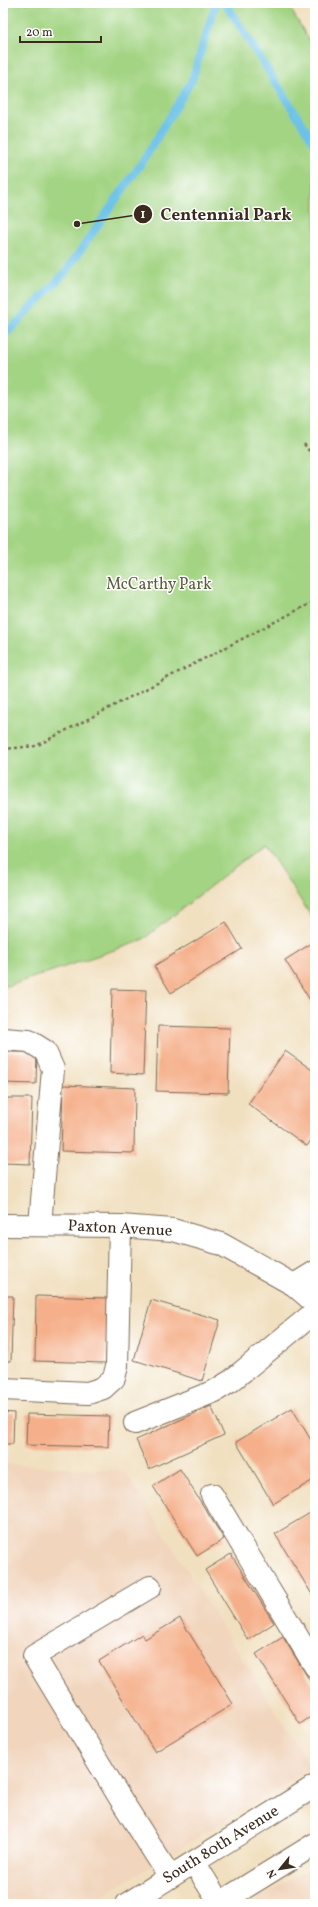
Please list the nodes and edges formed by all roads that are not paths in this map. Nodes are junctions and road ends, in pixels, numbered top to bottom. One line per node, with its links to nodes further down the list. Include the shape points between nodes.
1 (3, 1039): 3 (street, via 29,1041 45,1051 54,1069)
2 (3, 1225): 3 (street, Paxton Avenue)
3 (40, 1226): 4 (street, Paxton Avenue)
4 (120, 1226): 6 (street, Paxton Avenue, via 173,1230 221,1244); 9 (street, via 117,1366 114,1378 103,1388 88,1393)
5 (315, 1272): 6 (street)
6 (294, 1285): 7 (street, Paxton Avenue)
7 (315, 1303)
8 (315, 1312): 10 (street, via 231,1381 215,1391)
9 (3, 1389)
10 (135, 1423)
11 (212, 1495): 13 (street)
12 (150, 1588): 17 (street, via 34,1656)
13 (315, 1666)
14 (315, 1786): 16 (street, South 80th Avenue)
15 (315, 1844): 19 (street)
16 (194, 1862): 17 (street, South 80th Avenue); 19 (street)
17 (170, 1877): 18 (street, South 80th Avenue)
18 (127, 1904)
19 (219, 1904)

